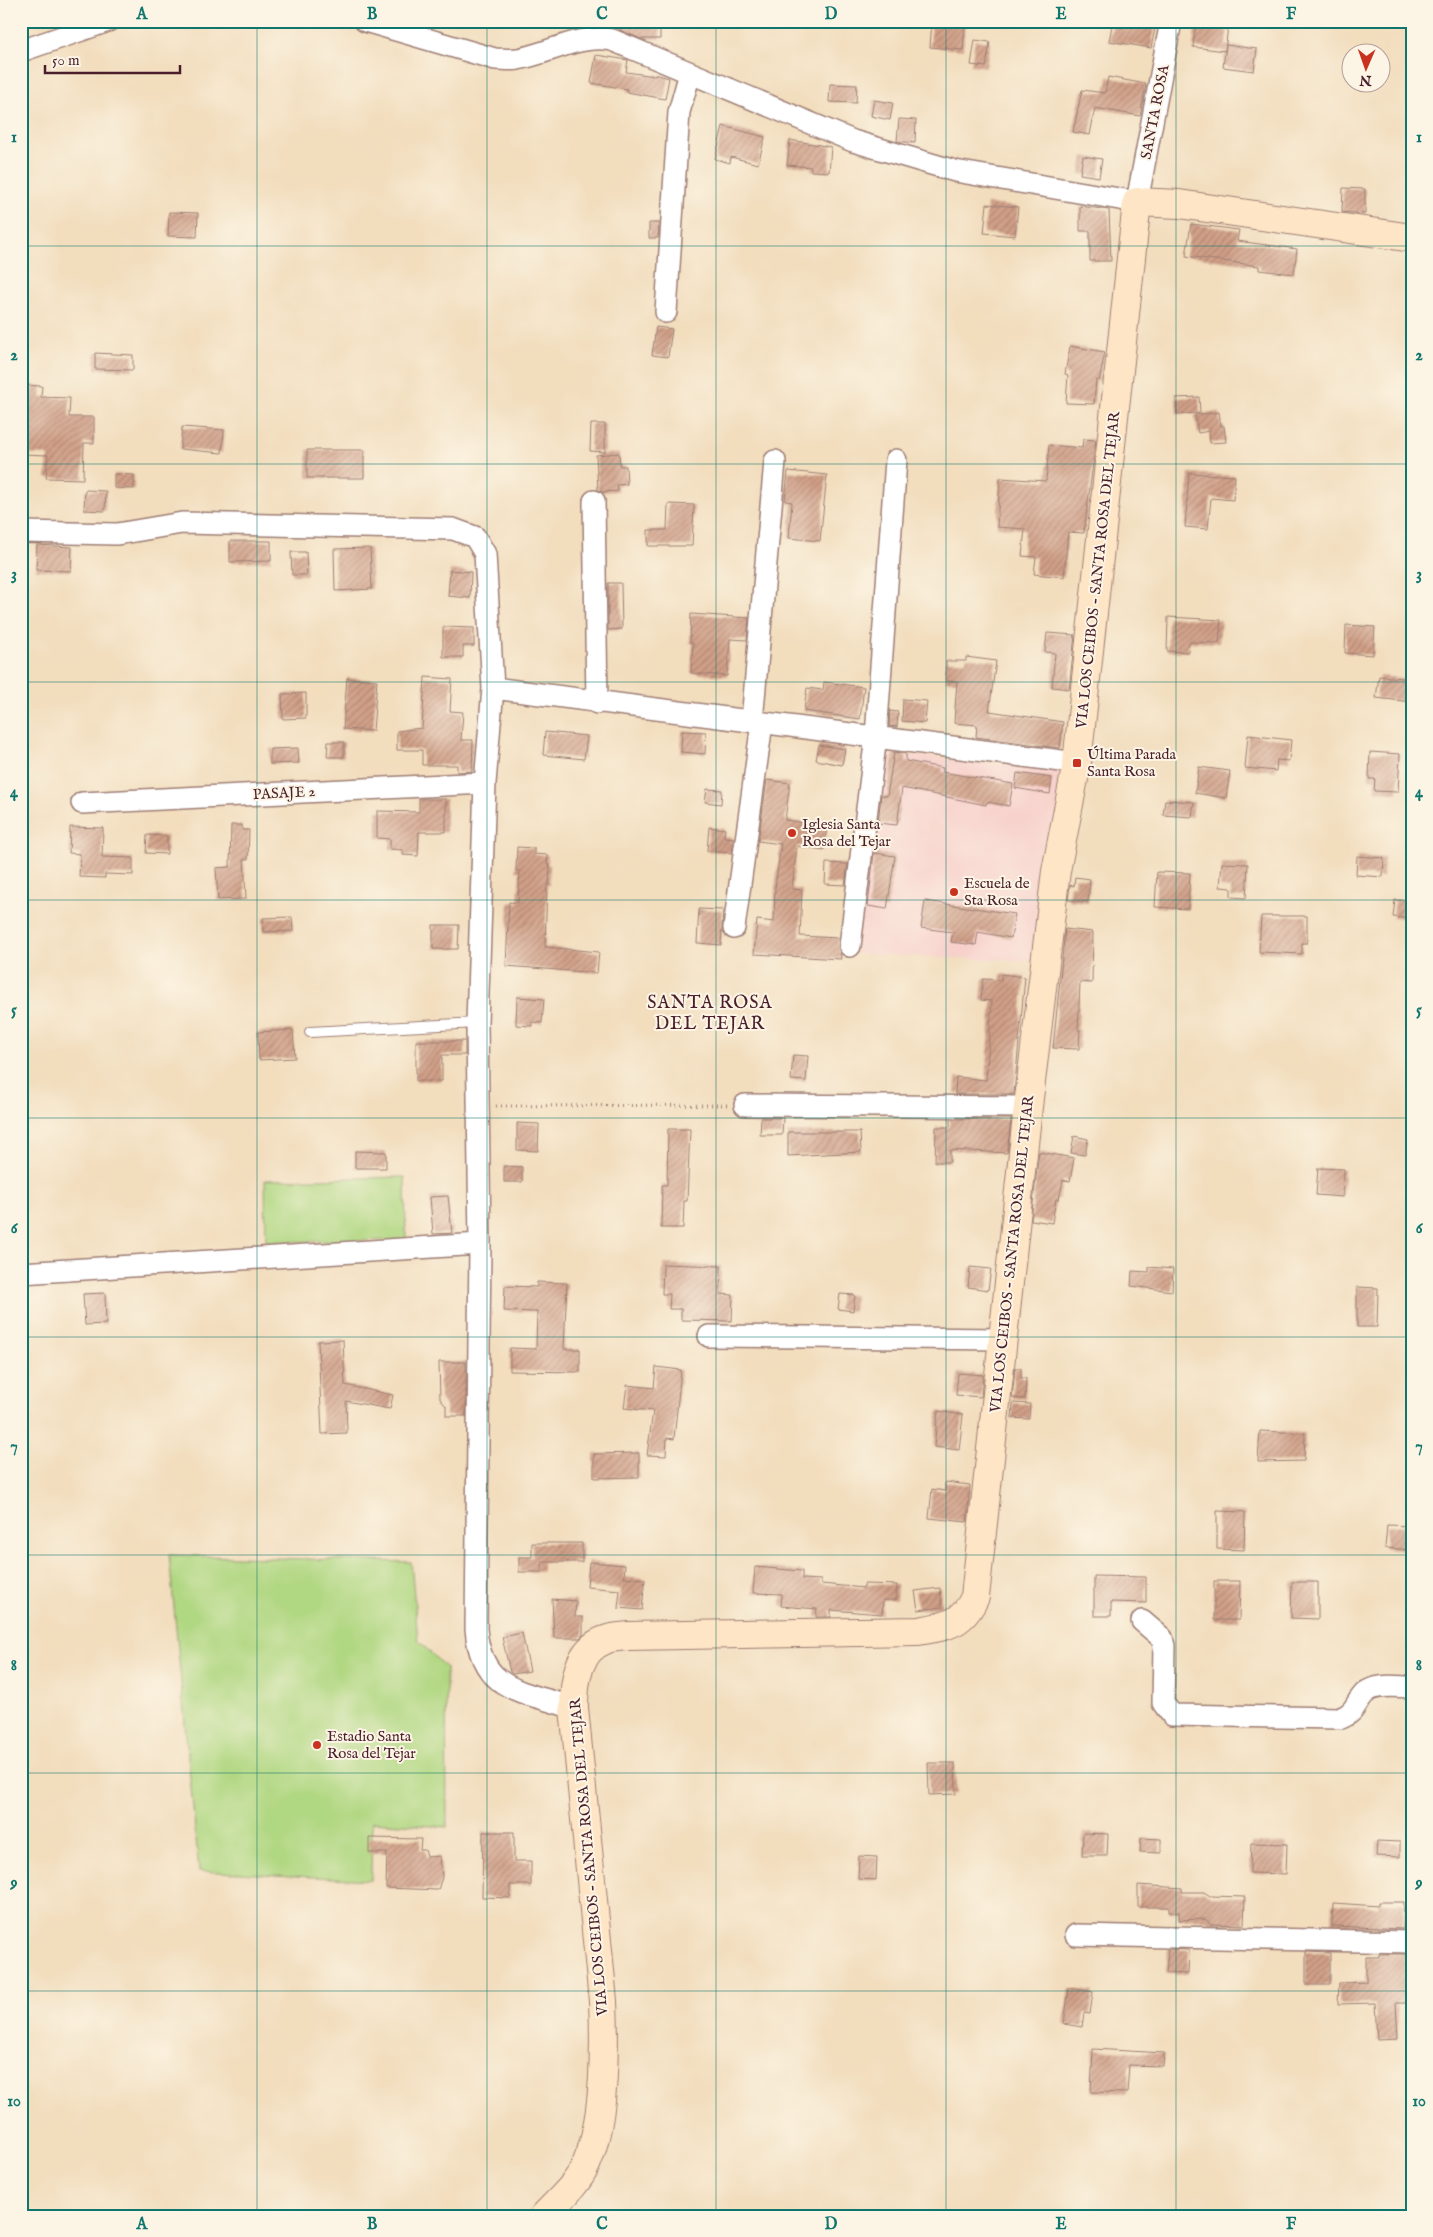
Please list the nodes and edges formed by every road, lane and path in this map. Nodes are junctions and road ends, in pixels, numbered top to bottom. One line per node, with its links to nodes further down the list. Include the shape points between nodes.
1 (108, 21): 4 (street)
2 (365, 21): 5 (street, via 495,59 517,59 580,40 612,40)
3 (1171, 21): 6 (street, SANTA ROSA)
4 (21, 51)
5 (690, 73): 6 (street, via 862,144 955,170); 8 (street, via 679,112)
6 (1137, 202): 7 (main road, via 1179,204); 17 (main road, VIA LOS CEIBOS - SANTA ROSA DEL TEJAR)
7 (1412, 238)
8 (666, 312)
9 (896, 460): 16 (street)
10 (775, 461): 15 (street)
11 (594, 501): 14 (street)
12 (21, 532): 13 (street, via 117,534 182,523 453,529 475,537 485,554)
13 (493, 688): 14 (street); 18 (street)
14 (597, 703): 15 (street)
15 (757, 722): 16 (street); 20 (street)
16 (876, 736): 17 (street); 21 (street)
17 (1077, 763): 26 (main road, VIA LOS CEIBOS - SANTA ROSA DEL TEJAR, via 1056,870)
18 (485, 783): 19 (street, PASAJE 2); 22 (street)
19 (82, 803)
20 (734, 928)
21 (850, 946)
22 (477, 1023): 23 (lane); 25 (street)
23 (310, 1032)
24 (745, 1105): 25 (path); 26 (street)
25 (478, 1106): 27 (street)
26 (1028, 1107): 30 (main road, VIA LOS CEIBOS - SANTA ROSA DEL TEJAR)
27 (480, 1244): 28 (street); 33 (street, via 478,1650 487,1670 501,1684)
28 (21, 1273)
29 (709, 1336): 30 (street)
30 (1003, 1339): 33 (main road, VIA LOS CEIBOS - SANTA ROSA DEL TEJAR, via 979,1577 968,1612 942,1627 918,1631 628,1636 605,1640 593,1646 583,1658)
31 (1142, 1621): 32 (street, via 1162,1638 1163,1703 1172,1715 1341,1718 1349,1715 1371,1689)
32 (1412, 1687)
33 (574, 1708): 36 (main road, VIA LOS CEIBOS - SANTA ROSA DEL TEJAR, via 605,2047 594,2135 585,2166)
34 (1076, 1935): 35 (street)
35 (1412, 1942)
36 (544, 2216)

